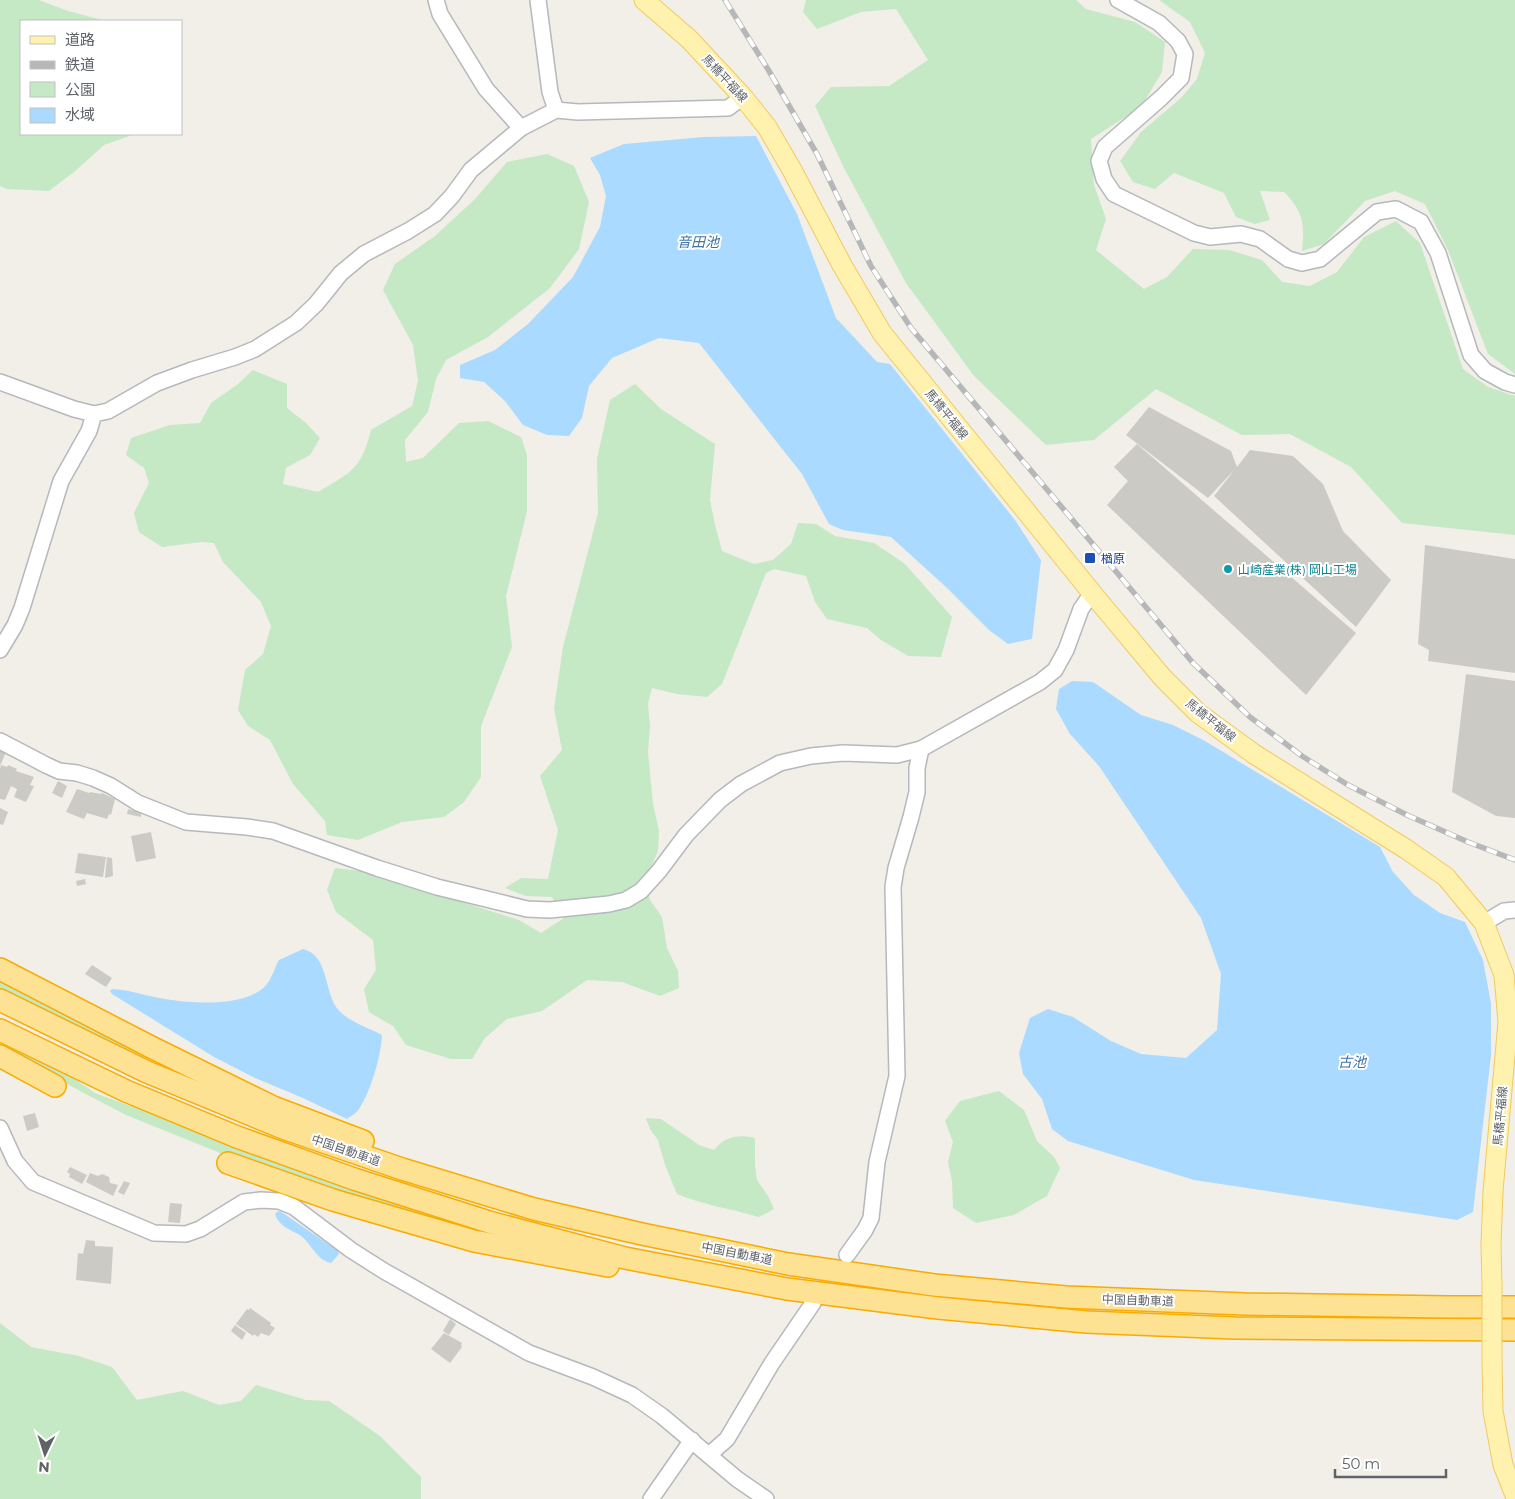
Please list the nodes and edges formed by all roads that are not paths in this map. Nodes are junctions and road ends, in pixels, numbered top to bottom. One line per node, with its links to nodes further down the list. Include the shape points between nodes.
1 (436, 0): 7 (street, via 440,14 486,89)
2 (538, 0): 6 (street, via 550,92)
3 (644, 0): 5 (main road, 馬橋平福線, via 689,39)
4 (1118, 0): 9 (street, via 1159,23 1178,40 1186,54 1181,78 1105,147 1100,161 1104,179 1114,194 1194,233 1210,238 1241,234 1260,240 1288,259 1302,263 1320,259 1377,212 1396,209 1421,222 1438,254 1472,355 1485,371)
5 (743, 97): 6 (street, via 728,108); 11 (main road, 馬橋平福線, via 772,135 882,333)
6 (556, 110): 7 (street)
7 (521, 128): 10 (street, via 471,170 435,214 364,254 296,323 255,348 157,383 108,411)
8 (0, 382): 10 (street, via 74,410)
9 (1515, 385)
10 (94, 414): 12 (street, via 89,431 61,481 22,608)
11 (1092, 593): 14 (street, via 1081,609 1055,670 1040,682); 16 (main road, 馬橋平福線, via 1162,677 1198,713 1254,754 1446,877)
12 (0, 650)
13 (0, 741): 14 (street, via 59,771 93,778 138,803 186,822 273,831 437,887 527,909 550,910 609,904 626,900 641,891 686,835 720,800 741,784 780,763 843,753 898,756)
14 (922, 749): 25 (street, via 917,768 917,792 893,887 897,1076 877,1162 872,1218)
15 (1515, 910): 16 (street, via 1504,911)
16 (1484, 923): 32 (main road, 馬橋平福線, bridge, via 1504,975 1508,1022 1493,1191 1492,1358 1493,1411 1503,1464)
17 (0, 969): 24 (highway, via 273,1108 486,1187)
18 (0, 1000): 24 (highway, 中国自動車道, via 148,1072 283,1128)
19 (0, 1030): 26 (highway, 中国自動車道, via 126,1091 237,1137 354,1179 489,1222 625,1258)
20 (0, 1056): 21 (highway)
21 (56, 1086)
22 (0, 1128): 30 (street, via 15,1160 33,1182 154,1233 186,1234 244,1202 280,1201 294,1207 384,1271 529,1353 632,1395)
23 (228, 1163): 26 (highway, via 332,1200 474,1241 659,1276)
24 (534, 1209): 28 (highway, 中国自動車道, via 788,1264 934,1285 1086,1298 1245,1304)
25 (847, 1255)
26 (787, 1289): 29 (highway, 中国自動車道, via 1086,1322 1236,1328)
27 (813, 1303): 31 (street, via 772,1363 727,1439)
28 (1515, 1307)
29 (1515, 1330)
30 (692, 1440): 31 (street); 33 (street)
31 (710, 1454): 34 (street, via 737,1479)
32 (1515, 1495)
33 (651, 1499)
34 (766, 1499)

